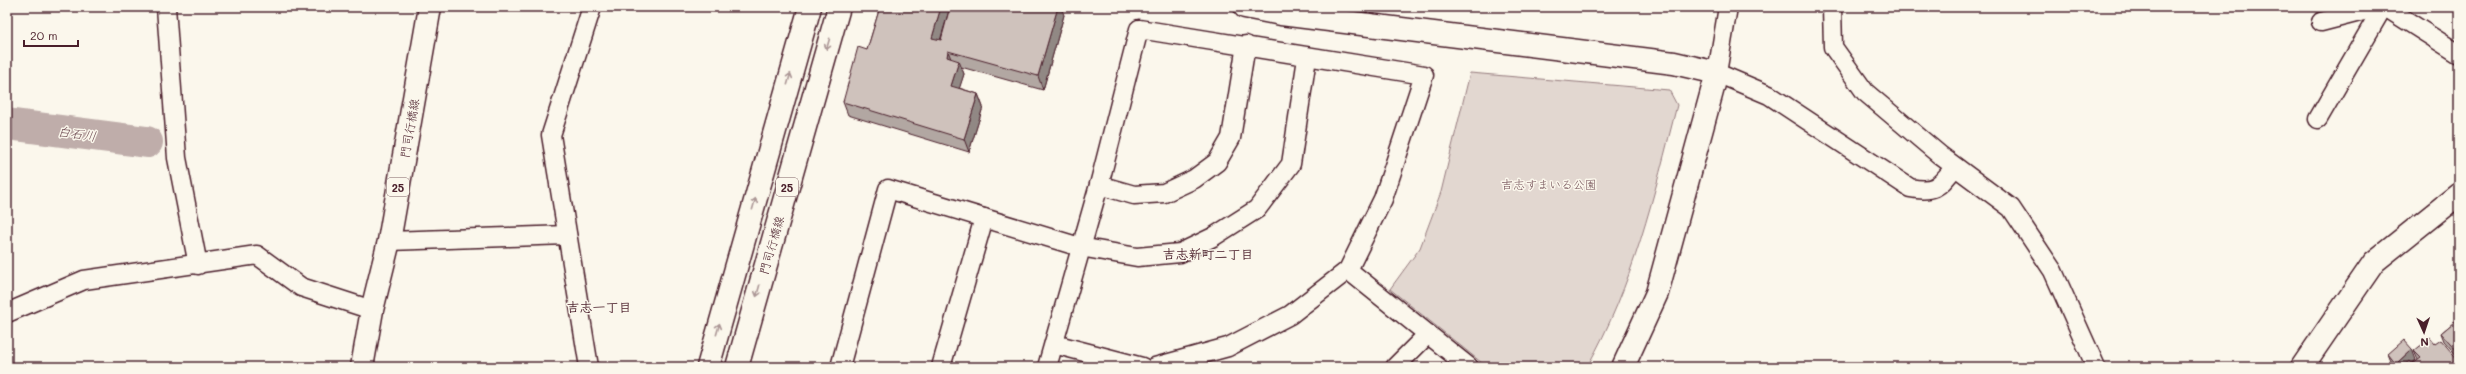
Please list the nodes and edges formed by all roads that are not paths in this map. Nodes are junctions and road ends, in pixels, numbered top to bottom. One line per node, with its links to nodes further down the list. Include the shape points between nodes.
1 (166, 7): 24 (street, via 176,158)
2 (430, 7): 22 (main road, 門司行橋線 / 25)
3 (592, 7): 21 (street, via 552,135)
4 (810, 7): 32 (main road, 25, one-way to 4)
5 (839, 7): 33 (main road, 門司行橋線 / 25, one-way to 33)
6 (1245, 7): 15 (main road, via 1312,18 1674,63)
7 (1728, 7): 15 (street)
8 (1832, 7): 17 (street, via 1834,47 1866,92)
9 (2379, 7): 11 (street)
10 (2384, 7): 13 (street); 16 (street)
11 (2321, 22)
12 (1246, 45): 14 (street); 18 (street, via 1231,138 1217,162 1194,179 1164,193 1134,195); 18 (street, via 1139,30)
13 (2459, 54)
14 (1307, 58): 23 (street, via 1291,164 1257,209 1213,237 1180,253 1137,257); 25 (street, via 1424,75 1384,199)
15 (1717, 73): 17 (street, via 1769,95 1910,188 1927,192 1939,186); 41 (main road, via 1657,293)
16 (2318, 119)
17 (1955, 167): 42 (street, via 2011,208 2053,271)
18 (1099, 185): 23 (street)
19 (2459, 194): 43 (main road, via 2374,262)
20 (984, 218): 23 (street); 34 (street, via 888,189); 35 (street)
21 (567, 235): 22 (street); 31 (street)
22 (389, 241): 26 (main road, 門司行橋線 / 25)
23 (1080, 247): 29 (street)
24 (198, 265): 26 (street, via 257,254 301,288); 27 (street, via 84,280)
25 (1348, 270): 28 (street); 38 (street, via 1290,316 1228,347)
26 (372, 310): 30 (main road, 門司行橋線 / 25)
27 (7, 313)
28 (1428, 334): 39 (street); 40 (street)
29 (1054, 344): 36 (street); 37 (street)
30 (362, 367)
31 (588, 367)
32 (708, 367)
33 (737, 367)
34 (840, 367)
35 (941, 367)
36 (1047, 367)
37 (1142, 367)
38 (1155, 367)
39 (1395, 367)
40 (1469, 367)
41 (1623, 367)
42 (2096, 367)
43 (2302, 367)

